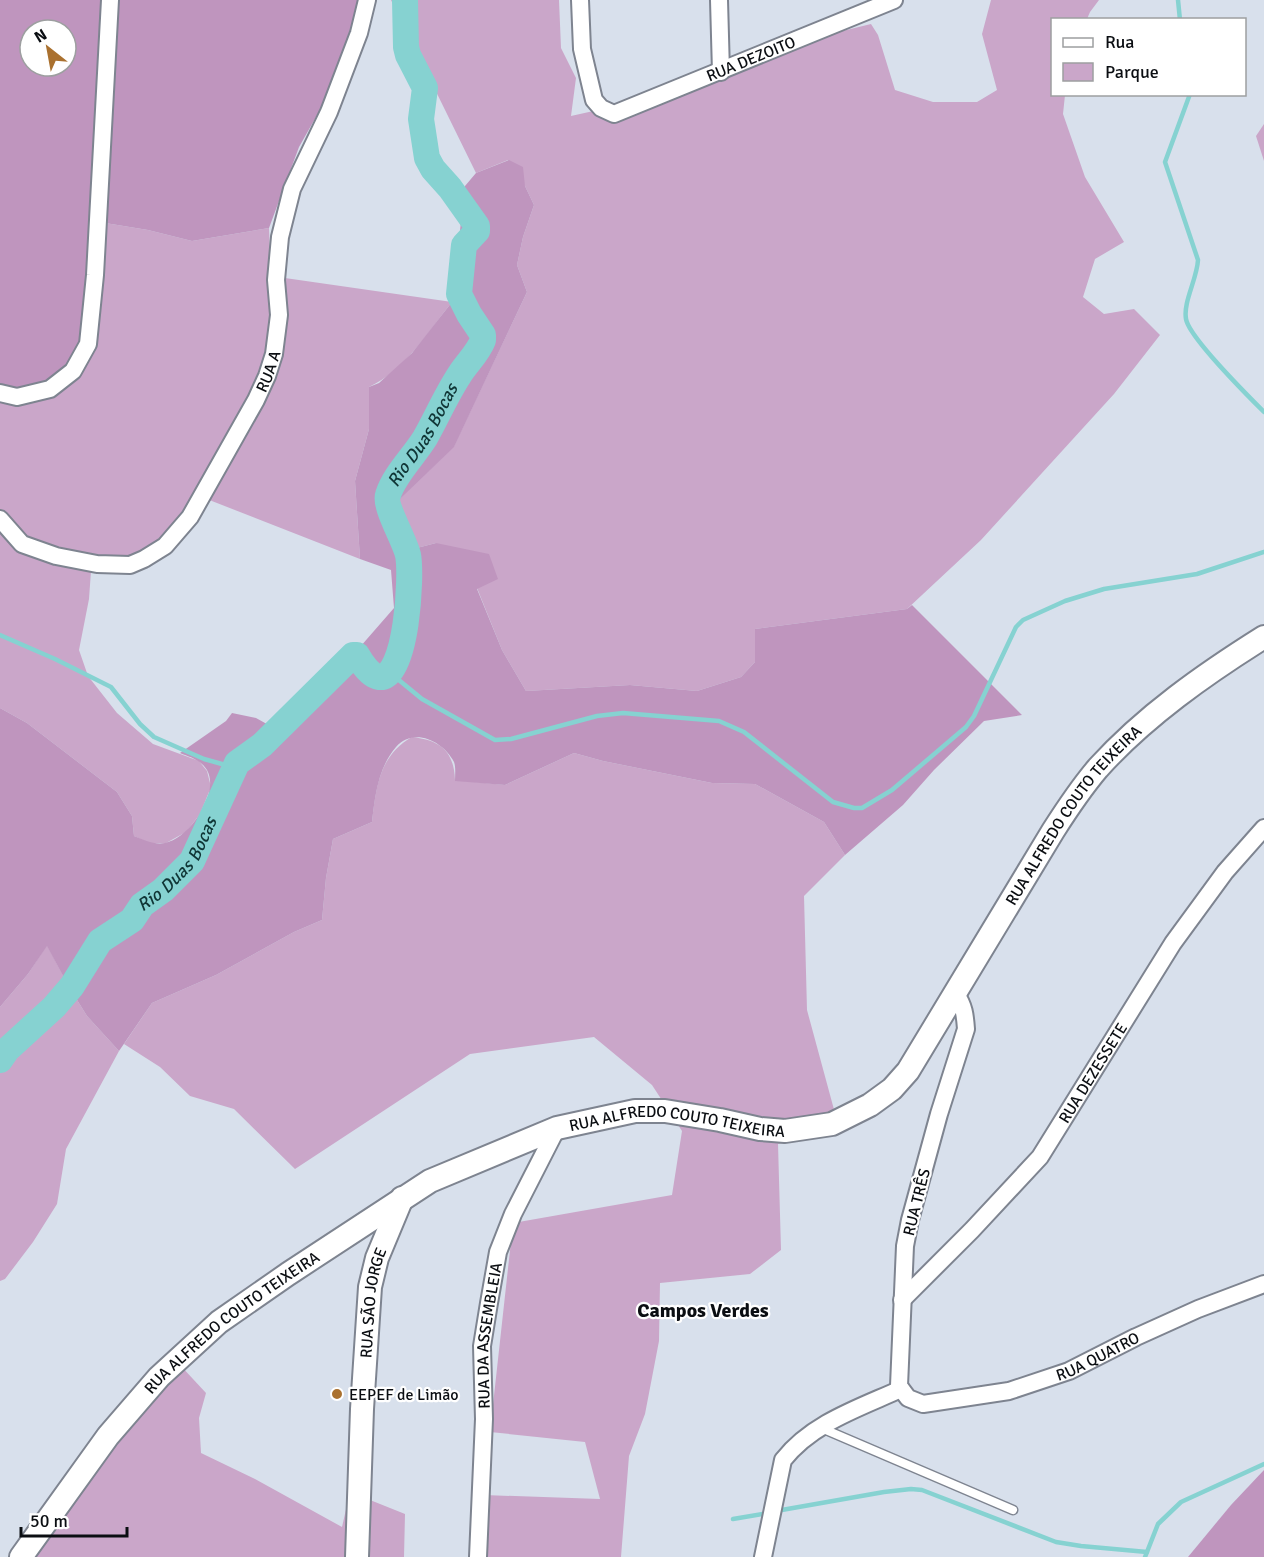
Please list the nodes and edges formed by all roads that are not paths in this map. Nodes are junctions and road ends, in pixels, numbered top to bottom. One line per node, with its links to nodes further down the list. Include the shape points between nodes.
1 (110, 0): 9 (street, via 88,344 74,371 50,389 17,397)
2 (367, 0): 10 (street, RUA A, via 359,33 329,112 292,189 279,237 279,315 267,376 190,517 165,546 130,565 97,564 22,544)
3 (580, 0): 8 (street, RUA DEZOITO, via 582,49 592,94 608,112 620,113)
4 (719, 0): 8 (street)
5 (849, 0): 7 (street)
6 (894, 0): 7 (street, RUA DEZOITO)
7 (850, 18): 8 (street, RUA DEZOITO)
8 (721, 72)
9 (0, 393)
10 (0, 519)
11 (1264, 637): 13 (street, RUA ALFREDO COUTO TEIXEIRA, via 1161,710 1100,767 1053,831)
12 (1264, 828): 17 (street, RUA DEZESSETE, via 1225,872 1173,943 1040,1157)
13 (956, 994): 14 (street, RUA ALFREDO COUTO TEIXEIRA, via 908,1071 892,1089 832,1124 785,1131 665,1111 635,1111); 17 (street, RUA TRÊS, via 963,1004 966,1029 910,1220)
14 (557, 1128): 15 (street, RUA ALFREDO COUTO TEIXEIRA, via 430,1180); 23 (street, RUA DA ASSEMBLEIA, via 498,1252 482,1346 484,1419)
15 (402, 1198): 21 (street, RUA ALFREDO COUTO TEIXEIRA, via 219,1322 159,1377 108,1436); 22 (street, RUA SÃO JORGE, via 377,1257 370,1287)
16 (1264, 1284): 18 (street, RUA QUATRO, via 1198,1309 1069,1371 1009,1391 923,1404 908,1398)
17 (902, 1300): 18 (street, RUA TRÊS)
18 (901, 1389): 19 (street)
19 (818, 1427): 20 (lane); 24 (street, via 783,1460)
20 (1012, 1510)
21 (21, 1557)
22 (357, 1557)
23 (478, 1557)
24 (763, 1557)

